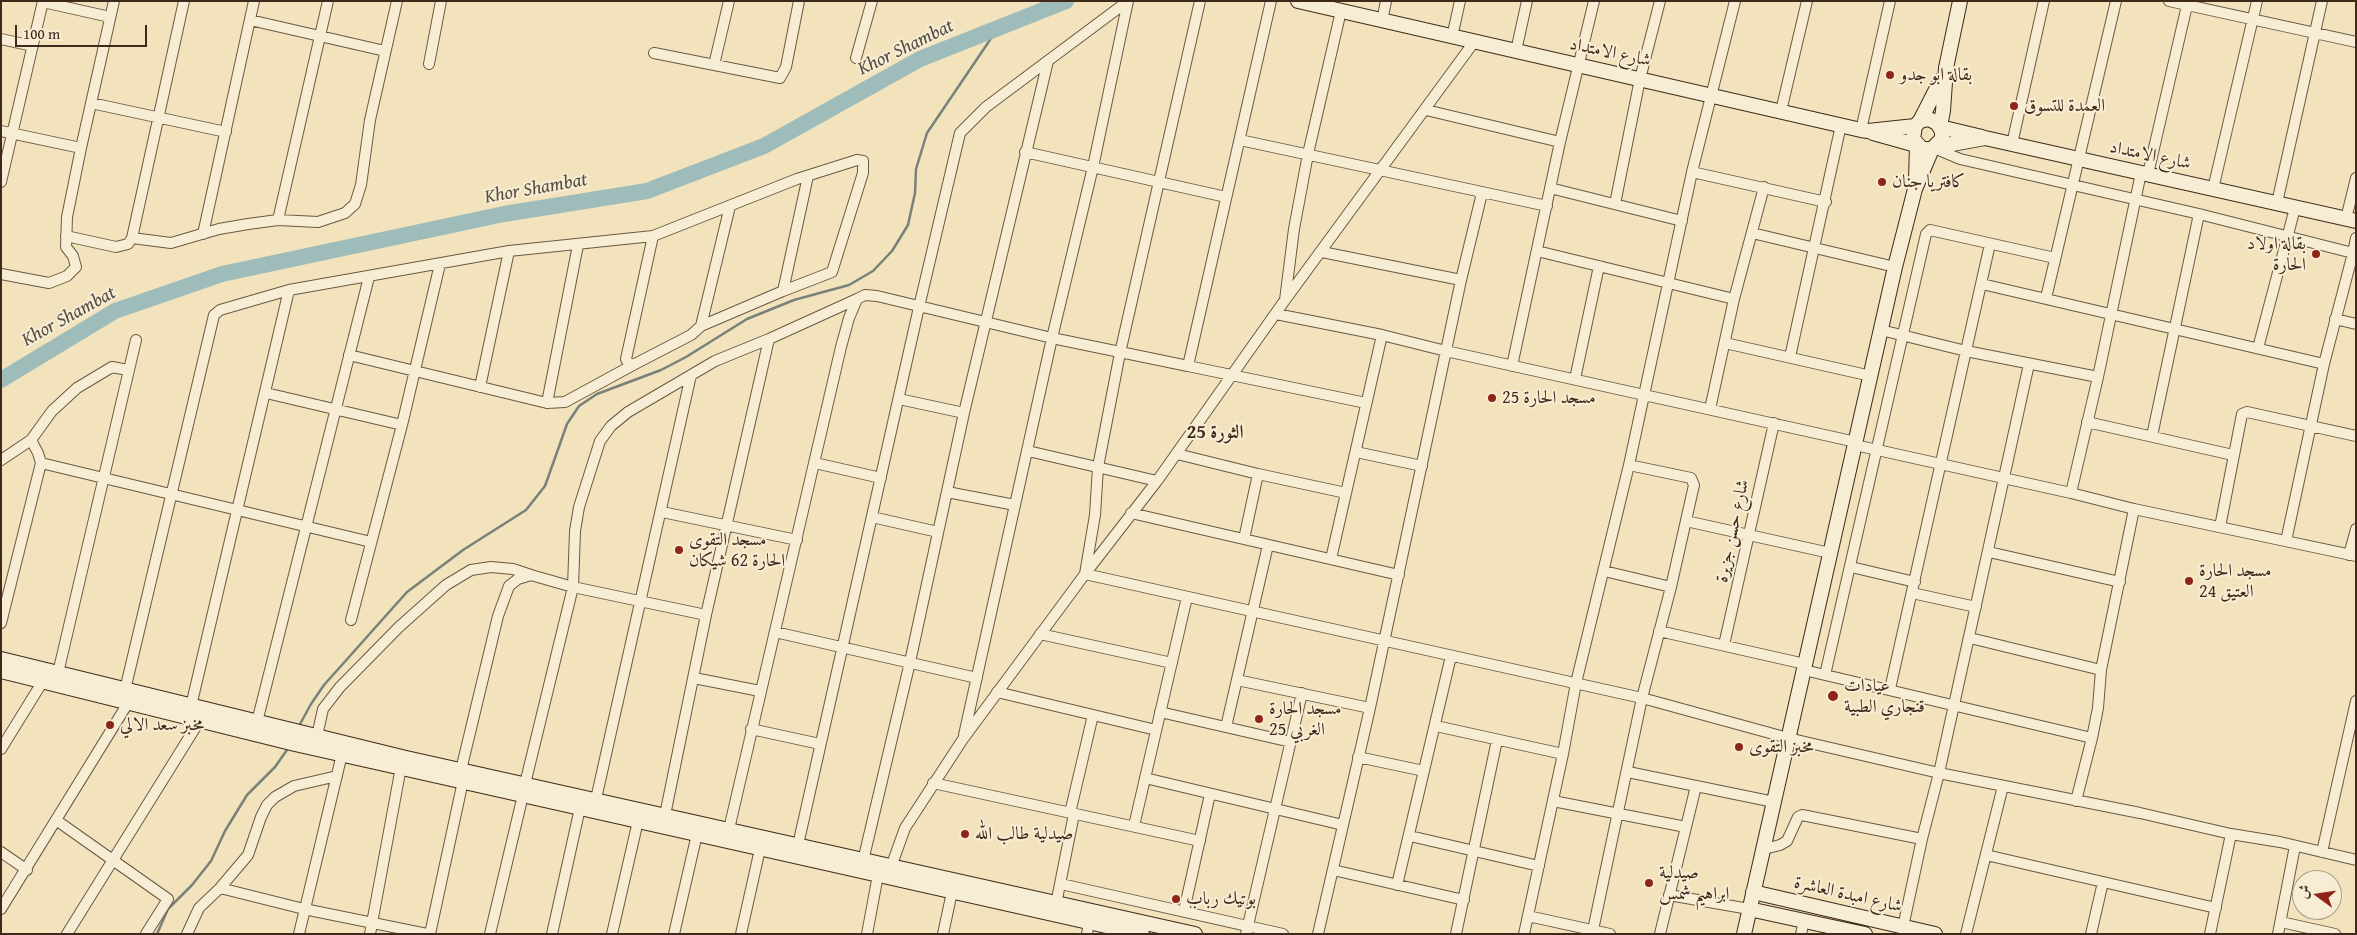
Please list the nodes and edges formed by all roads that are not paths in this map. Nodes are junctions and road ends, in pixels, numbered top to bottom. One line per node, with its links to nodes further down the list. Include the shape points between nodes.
1 (114, 1): 32 (street)
2 (184, 1): 57 (street)
3 (254, 1): 33 (street)
4 (328, 1): 37 (street)
5 (397, 1): 43 (street)
6 (441, 1): 48 (street)
7 (729, 1): 49 (street)
8 (799, 1): 49 (street, via 786,67 780,78)
9 (872, 1): 46 (street)
10 (1128, 1): 47 (street); 75 (street)
11 (1200, 1): 82 (street)
12 (1271, 1): 66 (street)
13 (1298, 1): 30 (main road, شارع الامتداد)
14 (1386, 1): 35 (street)
15 (1460, 1): 38 (street)
16 (1527, 1): 44 (street)
17 (1594, 1): 50 (street)
18 (1660, 1): 52 (street)
19 (1735, 1): 53 (street)
20 (1807, 1): 56 (street)
21 (1890, 1): 62 (street)
22 (1960, 1): 51 (main road)
23 (2044, 1): 68 (street)
24 (2116, 1): 74 (street)
25 (2169, 1): 29 (street)
26 (2257, 1): 34 (street)
27 (2322, 1): 36 (street)
28 (43, 2): 32 (street); 42 (street)
29 (2188, 3): 34 (street); 78 (street)
30 (1318, 4): 31 (main road, شارع الامتداد)
31 (1341, 11): 35 (main road, شارع الامتداد); 73 (street)
32 (110, 17): 54 (street)
33 (250, 20): 37 (street); 63 (street)
34 (2252, 20): 36 (street); 87 (street)
35 (1382, 21): 38 (main road, شارع الامتداد)
36 (2316, 33): 41 (street); 92 (street)
37 (320, 36): 43 (street); 98 (street)
38 (1452, 37): 40 (main road, شارع الامتداد)
39 (1, 39): 42 (street)
40 (1474, 42): 44 (main road, شارع الامتداد); 55 (street)
41 (2356, 42)
42 (33, 46): 64 (street)
43 (385, 51): 98 (street, via 355,204 345,213 328,220 304,223)
44 (1516, 51): 50 (main road, شارع الامتداد)
45 (654, 53): 49 (street)
46 (856, 58)
47 (1048, 61): 72 (street); 130 (street, via 986,107 960,133)
48 (429, 64)
49 (714, 65)
50 (1578, 65): 52 (main road, شارع الامتداد); 67 (street)
51 (1946, 68): 58 (main road, via 1934,98); 60 (main road)
52 (1640, 79): 53 (main road, شارع الامتداد); 93 (street)
53 (1712, 95): 56 (main road, شارع الامتداد); 77 (street)
54 (91, 103): 57 (street); 70 (street)
55 (1426, 110): 67 (street); 76 (street)
56 (1781, 111): 59 (main road, شارع الامتداد)
57 (158, 118): 63 (street); 106 (street)
58 (1918, 124): 60 (main road, via 1933,120); 62 (main road, شارع الامتداد); 69 (main road, via 1912,132)
59 (1841, 126): 62 (main road, شارع الامتداد); 91 (street)
60 (1940, 126): 65 (main road); 71 (main road, via 1942,140)
61 (1, 131): 64 (street)
62 (1864, 131): 69 (main road)
63 (226, 132): 102 (street)
64 (12, 133): 70 (street); 81 (street)
65 (1985, 138): 68 (main road, شارع الامتداد); 71 (main road, شارع الامتداد)
66 (1240, 140): 73 (street); 89 (street)
67 (1560, 142): 85 (street)
68 (2012, 144): 74 (main road, شارع الامتداد)
69 (1917, 145): 71 (main road); 86 (main road)
70 (80, 148): 103 (street)
71 (1934, 148): 84 (street, via 1960,160); 86 (main road)
72 (1025, 152): 75 (street); 134 (street)
73 (1308, 154): 76 (street); 129 (street)
74 (2079, 159): 78 (main road, شارع الامتداد); 84 (street)
75 (1093, 167): 82 (street); 141 (street)
76 (1381, 169): 88 (street); 112 (street)
77 (1692, 172): 83 (street); 100 (street)
78 (2144, 174): 87 (main road, شارع الامتداد); 90 (street)
79 (808, 176): 94 (street); 125 (street); 125 (street, via 857,160 863,161 864,165 832,272)
80 (2356, 178): 99 (street)
81 (1, 182)
82 (1157, 183): 89 (street); 148 (street)
83 (1764, 187): 91 (street); 101 (street)
84 (2072, 187): 90 (street); 115 (street)
85 (1550, 188): 93 (street); 95 (street)
86 (1916, 189): 118 (main road)
87 (2213, 189): 92 (main road, شارع الامتداد)
88 (1482, 194): 95 (street); 121 (street)
89 (1226, 197): 154 (street)
90 (2135, 200): 97 (street); 131 (street)
91 (1826, 202): 110 (street)
92 (2276, 203): 96 (main road, شارع الامتداد)
93 (1615, 204): 100 (street)
94 (730, 206): 104 (street); 136 (street)
95 (1547, 206): 113 (street)
96 (2296, 208): 99 (main road, شارع الامتداد); 105 (street)
97 (2199, 214): 105 (street); 137 (street)
98 (278, 220): 102 (street)
99 (2351, 220)
100 (1682, 221): 122 (street)
101 (1752, 233): 110 (street); 128 (street)
102 (203, 234): 106 (street, via 171,243)
103 (66, 236): 106 (street, via 116,247 128,244); 119 (street, via 66,247 76,263 68,276 49,283)
104 (653, 236): 109 (street); 153 (street, via 626,359)
105 (2288, 237): 114 (street); 145 (street)
106 (132, 238)
107 (2356, 238): 114 (street)
108 (1990, 244): 115 (street); 123 (street); 140 (street, via 1928,231)
109 (578, 245): 111 (street); 167 (street)
110 (1815, 248): 118 (street); 150 (street)
111 (509, 251): 116 (street); 163 (street)
112 (1322, 252): 121 (street); 129 (street)
113 (1537, 252): 117 (street); 155 (street)
114 (2354, 253): 133 (street)
115 (2055, 258): 126 (street)
116 (440, 264): 120 (street); 157 (street)
117 (1599, 266): 122 (street); 162 (street)
118 (1895, 267): 138 (main road)
119 (1, 274)
120 (369, 276): 124 (street); 149 (street)
121 (1461, 280): 147 (street)
122 (1668, 283): 128 (street); 165 (street)
123 (1982, 284): 126 (street); 146 (street)
124 (289, 290): 164 (street); 200 (street, via 232,305 214,315)
125 (783, 291): 136 (street)
126 (2046, 298): 131 (street)
127 (857, 299): 130 (street, via 877,296); 142 (street); 187 (street, via 843,338)
128 (1734, 299): 144 (street)
129 (1285, 300): 132 (street)
130 (919, 306): 134 (street); 166 (street)
131 (2111, 313): 137 (street); 161 (street)
132 (1276, 314): 139 (street); 159 (street)
133 (2335, 319): 135 (street); 152 (street)
134 (985, 323): 141 (street); 171 (street)
135 (2356, 324)
136 (701, 326): 153 (street, via 691,335)
137 (2176, 328): 145 (street); 176 (street)
138 (1881, 330): 140 (street); 160 (main road)
139 (1382, 335): 147 (street); 168 (street)
140 (1903, 335): 146 (street); 180 (street)
141 (1052, 338): 148 (street); 181 (street)
142 (770, 339): 158 (street, via 715,361); 208 (street)
143 (136, 340): 156 (street)
144 (1725, 343): 150 (street); 169 (street)
145 (2258, 348): 152 (street)
146 (1966, 350): 151 (street); 189 (street)
147 (1446, 352): 155 (street); 190 (street)
148 (1120, 353): 154 (street); 191 (street)
149 (349, 355): 157 (street); 170 (street)
150 (1790, 357): 160 (street)
151 (2029, 364): 161 (street); 194 (street)
152 (2324, 364): 175 (street)
153 (633, 365): 167 (street, via 565,402)
154 (1188, 366): 159 (street)
155 (1512, 366): 162 (street)
156 (128, 370): 178 (street, via 112,366 77,388 52,411); 195 (street)
157 (414, 371): 163 (street); 174 (street)
158 (691, 375): 204 (street); 230 (street, via 623,416 600,441 579,507)
159 (1234, 375): 168 (street); 183 (street)
160 (1871, 376): 179 (main road)
161 (2098, 377): 172 (street)
162 (1575, 379): 165 (street)
163 (480, 387): 167 (street)
164 (266, 394): 170 (street); 203 (street)
165 (1644, 394): 169 (street); 188 (street)
166 (899, 399): 171 (street); 193 (street)
167 (547, 403)
168 (1366, 403): 182 (street)
169 (1710, 409): 173 (street)
170 (336, 410): 174 (street); 209 (street)
171 (964, 413): 197 (street)
172 (2087, 422): 176 (street); 199 (street)
173 (1774, 423): 179 (street); 213 (street, شارع حسن جزيرة)
174 (402, 426): 217 (street)
175 (2310, 426): 177 (street); 184 (street, via 2247,412 2240,419); 216 (street)
176 (2152, 436): 184 (street)
177 (2356, 436)
178 (31, 440): 185 (street); 186 (street)
179 (1856, 443): 180 (street); 220 (main road)
180 (1878, 449): 189 (street); 223 (street)
181 (1028, 451): 191 (street); 201 (street)
182 (1356, 452): 190 (street); 198 (street)
183 (1177, 454): 192 (street); 196 (street)
184 (2233, 455): 210 (street)
185 (1, 460)
186 (41, 463): 195 (street); 239 (street)
187 (815, 463): 193 (street); 215 (street)
188 (1629, 464): 207 (street, via 1694,481); 224 (street)
189 (1940, 464): 194 (street); 228 (street)
190 (1422, 466): 227 (street)
191 (1098, 467): 196 (street); 225 (street, via 1095,515)
192 (1258, 474): 198 (street); 214 (street)
193 (881, 478): 206 (street)
194 (2004, 478): 199 (street); 219 (street)
195 (104, 479): 200 (street); 254 (street)
196 (1157, 481): 205 (street)
197 (947, 492): 201 (street); 212 (street)
198 (1346, 493): 222 (street)
199 (2071, 493): 202 (street)
200 (172, 496): 203 (street); 265 (street)
201 (1015, 506): 257 (street)
202 (2134, 509): 210 (street); 229 (street)
203 (237, 510): 209 (street); 269 (street)
204 (662, 512): 208 (street); 234 (street)
205 (1131, 513): 214 (street); 225 (street)
206 (872, 516): 212 (street); 246 (street)
207 (1686, 521): 213 (street); 231 (street)
208 (728, 525): 215 (street); 237 (street)
209 (307, 526): 217 (street); 274 (street)
210 (2220, 527): 216 (street)
211 (2356, 529): 221 (street)
212 (938, 532): 249 (street)
213 (1750, 535): 220 (street); 245 (street, شارع حسن جزيرة)
214 (1244, 539): 218 (street)
215 (797, 540): 241 (street)
216 (2286, 541): 221 (street)
217 (372, 542): 238 (street)
218 (1268, 545): 222 (street); 236 (street)
219 (1989, 552): 229 (street); 235 (street)
220 (1830, 553): 251 (main road)
221 (2353, 555)
222 (1331, 559): 227 (street)
223 (1851, 567): 228 (street); 255 (street)
224 (1604, 571): 231 (street); 260 (street)
225 (1085, 574): 233 (street); 242 (street)
226 (531, 575): 230 (street); 280 (street, via 492,567 470,570 446,585 340,687 323,709); 297 (street, via 509,586 503,598)
227 (1399, 575): 244 (street)
228 (1915, 582): 232 (street)
229 (2120, 582): 252 (street)
230 (573, 587): 234 (street); 303 (street)
231 (1671, 587): 240 (street)
232 (1912, 593): 235 (street); 261 (street)
233 (1187, 597): 236 (street); 250 (street)
234 (639, 602): 237 (street); 305 (street)
235 (1976, 607): 243 (street)
236 (1252, 612): 244 (street); 258 (street)
237 (706, 615): 256 (street)
238 (351, 620)
239 (1, 623)
240 (1659, 630): 245 (street); 266 (street)
241 (774, 632): 246 (street); 262 (street)
242 (1040, 634): 250 (street); 263 (street)
243 (1970, 638): 252 (street); 268 (street)
244 (1385, 641): 247 (street); 270 (street)
245 (1724, 645): 251 (street)
246 (842, 647): 249 (street); 288 (street)
247 (1451, 656): 260 (street); 275 (street)
248 (1, 659): 254 (main road)
249 (910, 662): 257 (street); 335 (street)
250 (1172, 663): 271 (street)
251 (1804, 667): 255 (street); 281 (main road)
252 (2101, 670): 282 (street)
253 (1, 671): 259 (main road)
254 (58, 673): 265 (main road)
255 (1825, 675): 261 (street)
256 (694, 678): 262 (street); 313 (street)
257 (977, 678): 284 (street)
258 (1238, 680): 264 (street); 276 (street)
259 (43, 681): 265 (main road); 289 (street)
260 (1576, 683): 266 (street); 291 (street)
261 (1890, 690): 268 (street)
262 (760, 692): 277 (street)
263 (997, 692): 272 (street); 284 (street)
264 (1302, 694): 270 (street); 286 (street)
265 (126, 696): 269 (main road); 273 (main road); 314 (street)
266 (1642, 698): 281 (street); 295 (street)
267 (2356, 701): 287 (street)
268 (1955, 704): 282 (street); 296 (street)
269 (190, 706): 274 (main road)
270 (1370, 708): 292 (street)
271 (1160, 712): 276 (street); 278 (street)
272 (1093, 715): 278 (street); 311 (street)
273 (200, 720): 279 (main road); 334 (street)
274 (257, 722): 279 (main road)
275 (1436, 726): 285 (street); 294 (street)
276 (1226, 727): 286 (street)
277 (751, 729): 288 (street); 319 (street)
278 (1156, 730): 299 (street)
279 (283, 735): 283 (main road)
280 (317, 736): 283 (main road); 297 (main road)
281 (1788, 738): 296 (street); 308 (main road)
282 (2092, 738): 307 (street)
283 (298, 739): 290 (main road)
284 (963, 739): 300 (street)
285 (1497, 740): 291 (street); 329 (street)
286 (1291, 742): 310 (street)
287 (2351, 743): 331 (street)
288 (820, 744): 325 (street)
289 (1, 749)
290 (342, 754): 293 (main road); 298 (street)
291 (1564, 754): 306 (street)
292 (1358, 757): 294 (street); 316 (street)
293 (401, 767): 297 (main road); 358 (street)
294 (1424, 771): 322 (street)
295 (1628, 772): 301 (street); 312 (street)
296 (1940, 773): 302 (street); 323 (street)
297 (462, 775): 303 (main road); 370 (street)
298 (337, 776): 344 (street, via 294,786 275,797 261,817 248,855); 353 (street)
299 (1145, 778): 304 (street); 317 (street)
300 (933, 783): 311 (street); 337 (street, via 905,828)
301 (1696, 786): 308 (street); 318 (street)
302 (2003, 786): 307 (street); 332 (street)
303 (524, 789): 305 (main road); 309 (main road); 371 (street)
304 (1210, 794): 310 (street); 324 (street)
305 (596, 799): 313 (main road)
306 (1554, 801): 312 (street); 336 (street)
307 (2076, 801): 321 (street)
308 (1774, 802): 328 (main road)
309 (580, 808): 315 (main road); 372 (street)
310 (1275, 809): 316 (street); 363 (street)
311 (1072, 813): 317 (street); 342 (street)
312 (1619, 814): 318 (street); 364 (street)
313 (665, 815): 319 (main road)
314 (56, 820): 334 (street); 338 (street)
315 (638, 821): 320 (main road); 373 (street)
316 (1343, 825): 339 (street)
317 (1134, 826): 324 (street)
318 (1686, 827): 347 (street)
319 (729, 829): 325 (main road)
320 (697, 834): 327 (main road); 374 (street)
321 (2231, 834): 326 (street); 351 (street)
322 (1410, 836): 329 (street); 343 (street)
323 (1922, 839): 328 (street, via 1802,815 1787,841); 361 (street)
324 (1200, 841): 355 (street)
325 (798, 845): 335 (main road)
326 (2295, 846): 331 (street); 359 (street)
327 (760, 849): 340 (main road); 375 (street)
328 (1764, 849): 346 (main road)
329 (1475, 851): 336 (street); 349 (street)
330 (1, 852): 338 (street)
331 (2322, 852): 333 (street)
332 (1986, 855): 341 (street); 389 (street)
333 (2356, 860)
334 (114, 861): 365 (street); 366 (street, via 168,899)
335 (863, 861): 337 (main road)
336 (1539, 866): 357 (street)
337 (891, 867): 350 (main road)
338 (27, 870): 352 (street)
339 (1332, 870): 343 (street); 381 (street)
340 (878, 875): 345 (main road); 376 (street)
341 (2103, 882): 351 (street); 390 (street)
342 (1061, 884): 350 (street); 355 (street)
343 (1397, 885): 349 (street)
344 (220, 888): 353 (street); 367 (street, via 199,908)
345 (952, 892): 362 (main road); 377 (street)
346 (1753, 892): 348 (main road, شارع امبدة العاشرة); 354 (main road)
347 (1669, 895): 354 (street); 385 (street)
348 (1782, 899): 356 (main road); 361 (main road, شارع امبدة العاشرة)
349 (1464, 900): 382 (street)
350 (1056, 904): 379 (main road)
351 (2216, 908): 391 (street)
352 (1, 909)
353 (304, 909): 358 (street); 368 (street)
354 (1749, 909): 356 (main road, شارع امبدة العاشرة); 386 (main road)
355 (1184, 912): 363 (street)
356 (1777, 914): 360 (main road, شارع امبدة العاشرة)
357 (1528, 916): 364 (street); 383 (street)
358 (372, 921): 369 (street); 370 (street)
359 (2281, 922): 392 (street); 393 (street)
360 (1802, 927): 387 (main road, شارع امبدة العاشرة)
361 (1903, 927): 388 (main road, شارع امبدة العاشرة)
362 (1088, 928): 378 (main road)
363 (1247, 930): 380 (street)
364 (1593, 930): 384 (street)
365 (67, 934)
366 (146, 934)
367 (187, 934)
368 (299, 934)
369 (370, 934)
370 (428, 934)
371 (490, 934)
372 (552, 934)
373 (612, 934)
374 (674, 934)
375 (741, 934)
376 (867, 934)
377 (943, 934)
378 (1142, 934)
379 (1196, 934)
380 (1283, 934)
381 (1318, 934)
382 (1456, 934)
383 (1524, 934)
384 (1610, 934)
385 (1660, 934)
386 (1744, 934)
387 (1865, 934)
388 (1935, 934)
389 (1966, 934)
390 (2091, 934)
391 (2210, 934)
392 (2278, 934)
393 (2335, 934)

